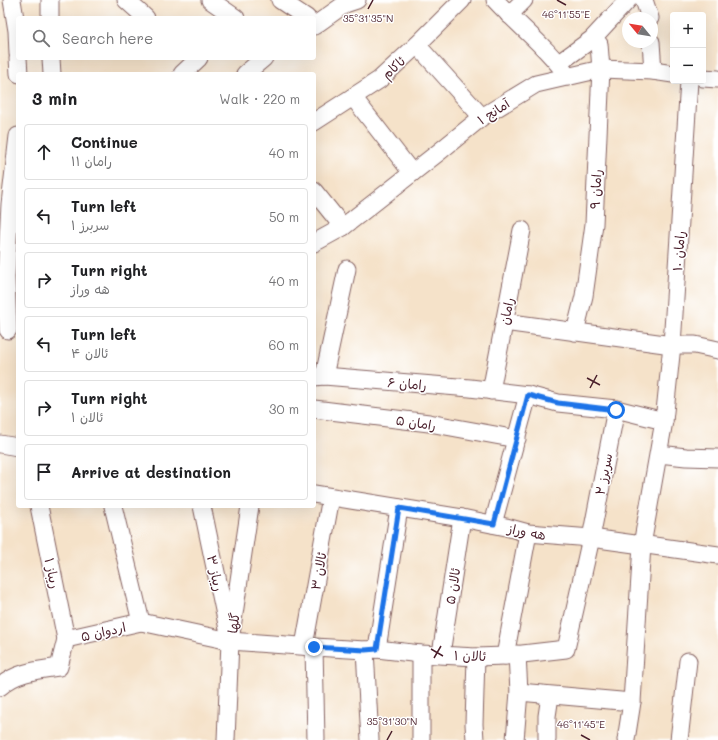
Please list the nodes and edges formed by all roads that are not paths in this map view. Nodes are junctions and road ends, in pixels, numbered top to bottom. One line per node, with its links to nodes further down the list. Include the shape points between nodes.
1 (12, 0): 18 (street)
2 (50, 0): 14 (street)
3 (126, 0): 15 (street)
4 (210, 0): 16 (street)
5 (280, 0): 17 (street)
6 (355, 0): 19 (street)
7 (462, 0): 21 (street, ئاکام)
8 (495, 0): 13 (street)
9 (524, 0): 13 (street)
10 (628, 0): 29 (street)
11 (644, 0): 12 (street)
12 (648, 12)
13 (509, 15): 29 (street)
14 (50, 16)
15 (144, 16)
16 (233, 16)
17 (303, 16)
18 (8, 17): 22 (street)
19 (316, 21)
20 (599, 44): 28 (street, رامان ۹)
21 (417, 45): 39 (street, ئاکام, via 379,80); 40 (street)
22 (16, 47)
23 (652, 48): 30 (street)
24 (18, 60): 31 (street)
25 (51, 60): 32 (street)
26 (194, 60): 33 (street)
27 (262, 60): 34 (street)
28 (601, 69): 29 (street, آمانج ۱); 30 (street, آمانج ۱); 53 (street, رامان ۹, via 594,224 584,296)
29 (563, 70): 40 (street, آمانج ۱)
30 (653, 71): 35 (street, آمانج ۱)
31 (19, 72)
32 (52, 72)
33 (184, 72)
34 (247, 72)
35 (670, 74)
36 (706, 78): 37 (street)
37 (718, 79)
38 (689, 84): 54 (street, رامان ۱۰)
39 (353, 97): 41 (street, ئاکام); 43 (street)
40 (482, 117): 43 (street, آمانج ۱)
41 (316, 121)
42 (16, 170): 45 (street)
43 (412, 173): 46 (street, آمانج ۱)
44 (316, 193): 46 (street)
45 (14, 203): 48 (street)
46 (343, 227): 49 (street, آمانج ۱)
47 (522, 230): 51 (street, رامان)
48 (13, 238): 52 (street, via 6,277)
49 (316, 242)
50 (347, 269): 56 (street)
51 (504, 322): 53 (street); 57 (street, رامان)
52 (9, 330)
53 (575, 332): 54 (street)
54 (672, 345): 55 (street, via 695,345); 61 (street, رامان ۱۰)
55 (718, 350)
56 (319, 377): 57 (street, رامان ۶)
57 (491, 391): 58 (street, رامان ۶)
58 (528, 395): 60 (street, رامان ۶, via 558,403); 62 (street)
59 (316, 409): 62 (street, رامان ۵, via 429,423)
60 (616, 410): 61 (street, رامان ۶); 77 (street, سربرز ۲)
61 (664, 421): 65 (street, رامان ۱۰)
62 (516, 439): 75 (street)
63 (0, 444): 64 (street)
64 (16, 447)
65 (659, 454): 66 (street); 78 (street, رامان ۱۰)
66 (718, 458)
67 (316, 494): 68 (street, هه وراز)
68 (331, 497): 73 (street, هه وراز); 83 (street, ئالان ۳)
69 (39, 508): 81 (street, ریباز ۱)
70 (113, 508): 80 (street)
71 (202, 508): 82 (street, ریباز ۳)
72 (250, 508): 82 (street, گلها)
73 (399, 508): 74 (street, هه وراز); 85 (street)
74 (462, 518): 75 (street, هه وراز); 87 (street, ئالان ۵)
75 (494, 524): 76 (street, هه وراز)
76 (528, 534): 77 (street, هه وراز); 88 (street)
77 (591, 538): 78 (street, هه وراز); 84 (street, سربرز ۲)
78 (642, 545): 79 (street, هه وراز); 94 (street, رامان ۱۰)
79 (718, 555)
80 (141, 622): 81 (street, اردوان ۵); 82 (street, اردوان ۵)
81 (66, 639): 91 (street, اردوان ۵, via 59,666 25,672)
82 (230, 641): 83 (street, ئالان ۱); 95 (street, گلها)
83 (309, 646): 85 (street, ئالان ۱); 96 (street, ئالان ۳)
84 (566, 649): 88 (street, ئالان ۱)
85 (371, 650): 86 (street, ئالان ۱); 97 (street)
86 (421, 654): 87 (street, ئالان ۱); 98 (street)
87 (441, 654): 89 (street, ئالان ۱)
88 (511, 655): 89 (street, ئالان ۱); 92 (street)
89 (476, 656): 99 (street)
90 (688, 661): 103 (street)
91 (0, 687)
92 (519, 692): 93 (street); 100 (street)
93 (550, 696): 94 (street); 101 (street)
94 (632, 702): 102 (street, رامان ۱۰)
95 (226, 740)
96 (316, 740)
97 (370, 740)
98 (420, 740)
99 (475, 740)
100 (515, 740)
101 (547, 740)
102 (626, 740)
103 (679, 740)

